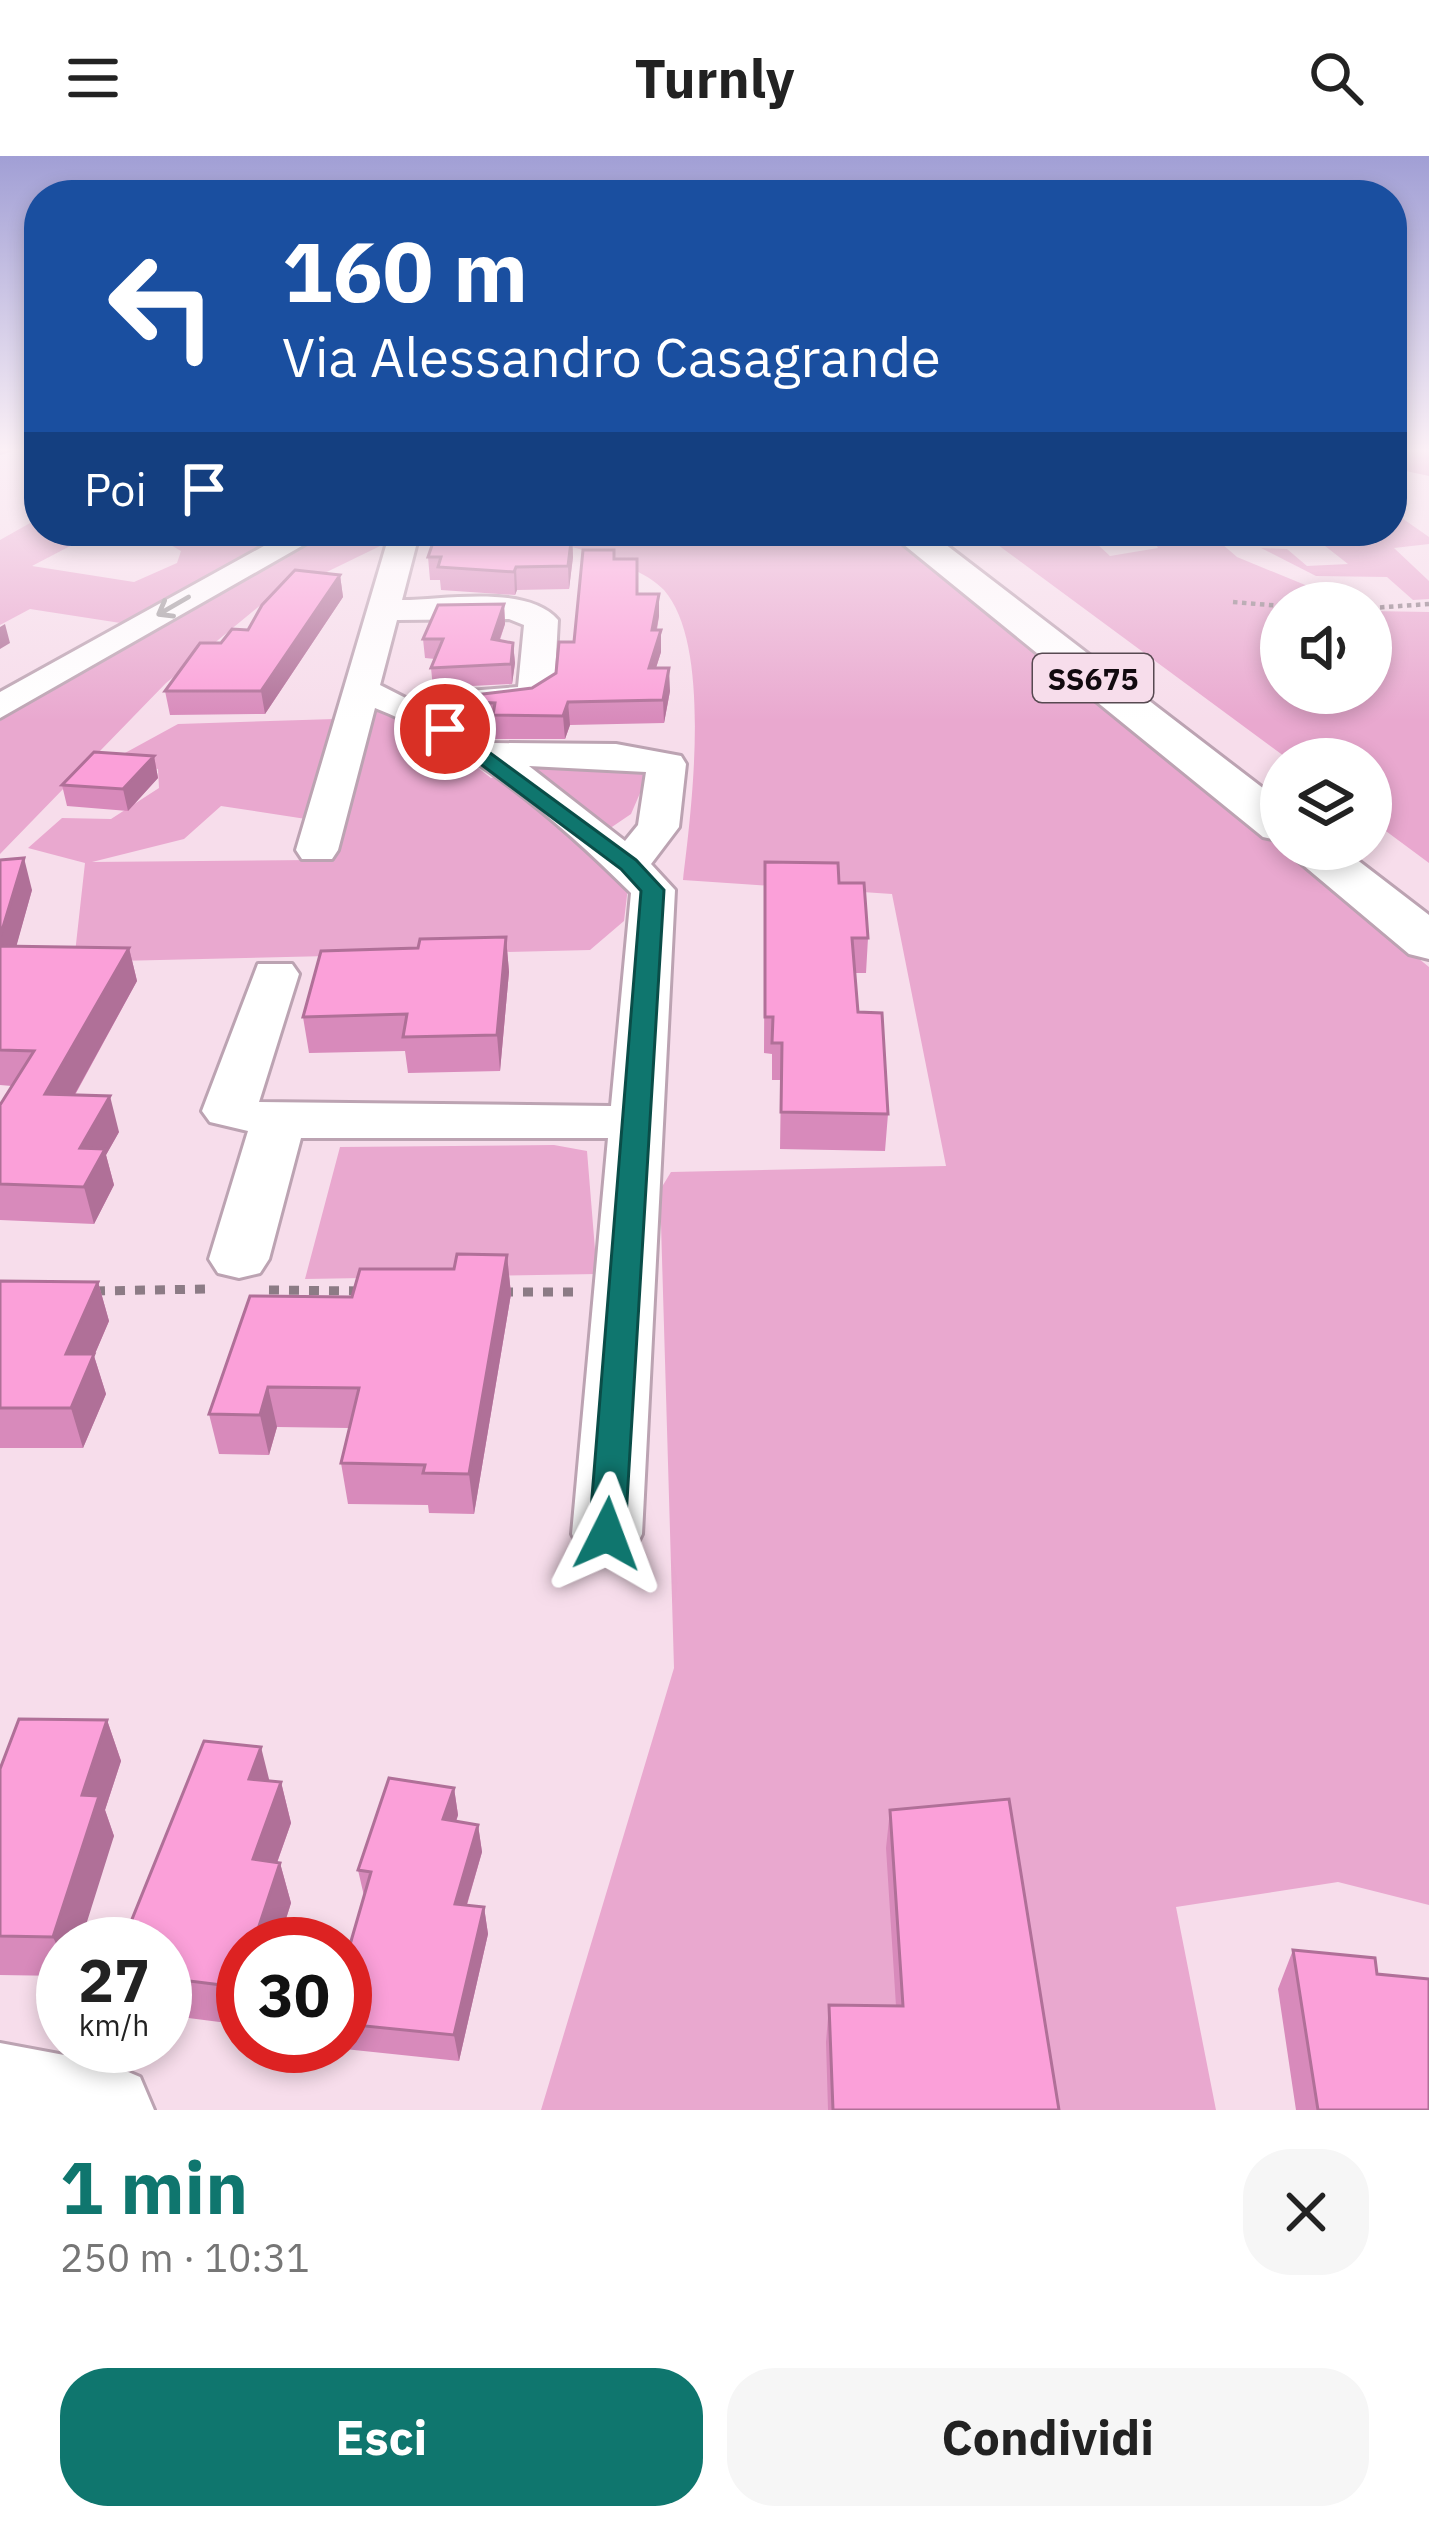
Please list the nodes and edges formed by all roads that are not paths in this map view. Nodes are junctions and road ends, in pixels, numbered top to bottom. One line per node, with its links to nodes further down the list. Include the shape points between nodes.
1 (286, 546): 7 (street, one-way to 7)
2 (401, 546): 5 (street)
3 (924, 546): 10 (highway, SS675)
4 (960, 546): 9 (highway, SS675)
5 (381, 610): 6 (street); 6 (street, via 513,609 541,620 536,692 523,699)
6 (384, 697): 8 (street); 11 (street)
7 (0, 707)
8 (484, 754): 12 (street); 12 (street, via 667,764 658,827)
9 (1260, 772)
10 (1260, 810)
11 (317, 850)
12 (628, 865): 19 (street, via 652,890)
13 (1337, 870): 16 (highway)
14 (1388, 870): 15 (highway)
15 (1429, 901)
16 (1429, 942)
17 (275, 974): 18 (street, via 230,1111)
18 (278, 1122): 19 (street); 20 (street)
19 (632, 1122): 21 (street)
20 (237, 1280)
21 (607, 1534)
22 (0, 2090): 23 (street)
23 (107, 2110)

